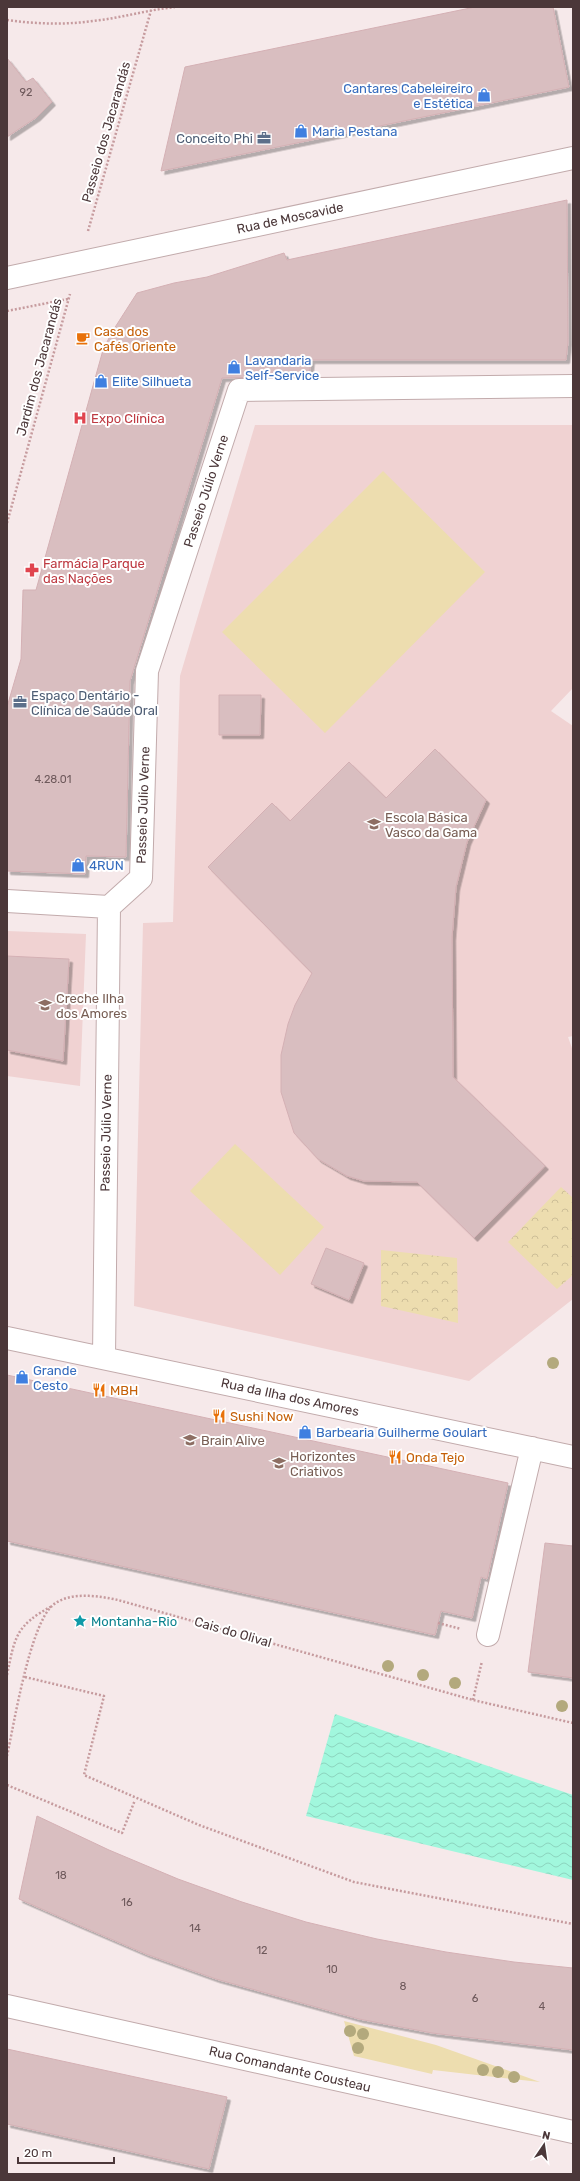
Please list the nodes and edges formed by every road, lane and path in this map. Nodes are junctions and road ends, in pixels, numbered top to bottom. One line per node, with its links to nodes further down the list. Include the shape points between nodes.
1 (175, 7): 2 (path)
2 (152, 8): 3 (path, via 94,21 59,24); 5 (path, Passeio dos Jacarandás)
3 (7, 20)
4 (573, 158): 5 (street, Rua de Moscavide)
5 (78, 263): 6 (street, Rua de Moscavide); 7 (path, Jardim dos Jacarandás)
6 (7, 278)
7 (68, 299): 8 (path); 10 (path, Jardim dos Jacarandás)
8 (7, 311)
9 (573, 386): 12 (street, Passeio Júlio Verne, via 239,390 147,671 141,878)
10 (7, 523)
11 (7, 901): 12 (street)
12 (109, 907): 14 (street, Passeio Júlio Verne)
13 (7, 1338): 14 (street, Rua da Ilha dos Amores)
14 (104, 1358): 15 (street, Rua da Ilha dos Amores)
15 (532, 1448): 16 (street, Rua da Ilha dos Amores); 20 (street)
16 (573, 1457)
17 (54, 1605): 21 (path, via 34,1616 18,1632); 22 (path, Cais do Olival, via 42,1619 34,1638); 23 (path, Cais do Olival, via 71,1598 95,1596 118,1600)
18 (438, 1623): 19 (path)
19 (463, 1629)
20 (488, 1635): 23 (path)
21 (7, 1675)
22 (25, 1677): 25 (path, Cais do Olival); 28 (path, via 104,1696 84,1775 199,1825 354,1882)
23 (473, 1700): 24 (path, Cais do Olival)
24 (573, 1723)
25 (7, 1756)
26 (7, 1785): 27 (path, via 122,1833)
27 (135, 1800)
28 (573, 1924)
29 (7, 2006): 30 (street, Rua Comandante Cousteau)
30 (573, 2132)

